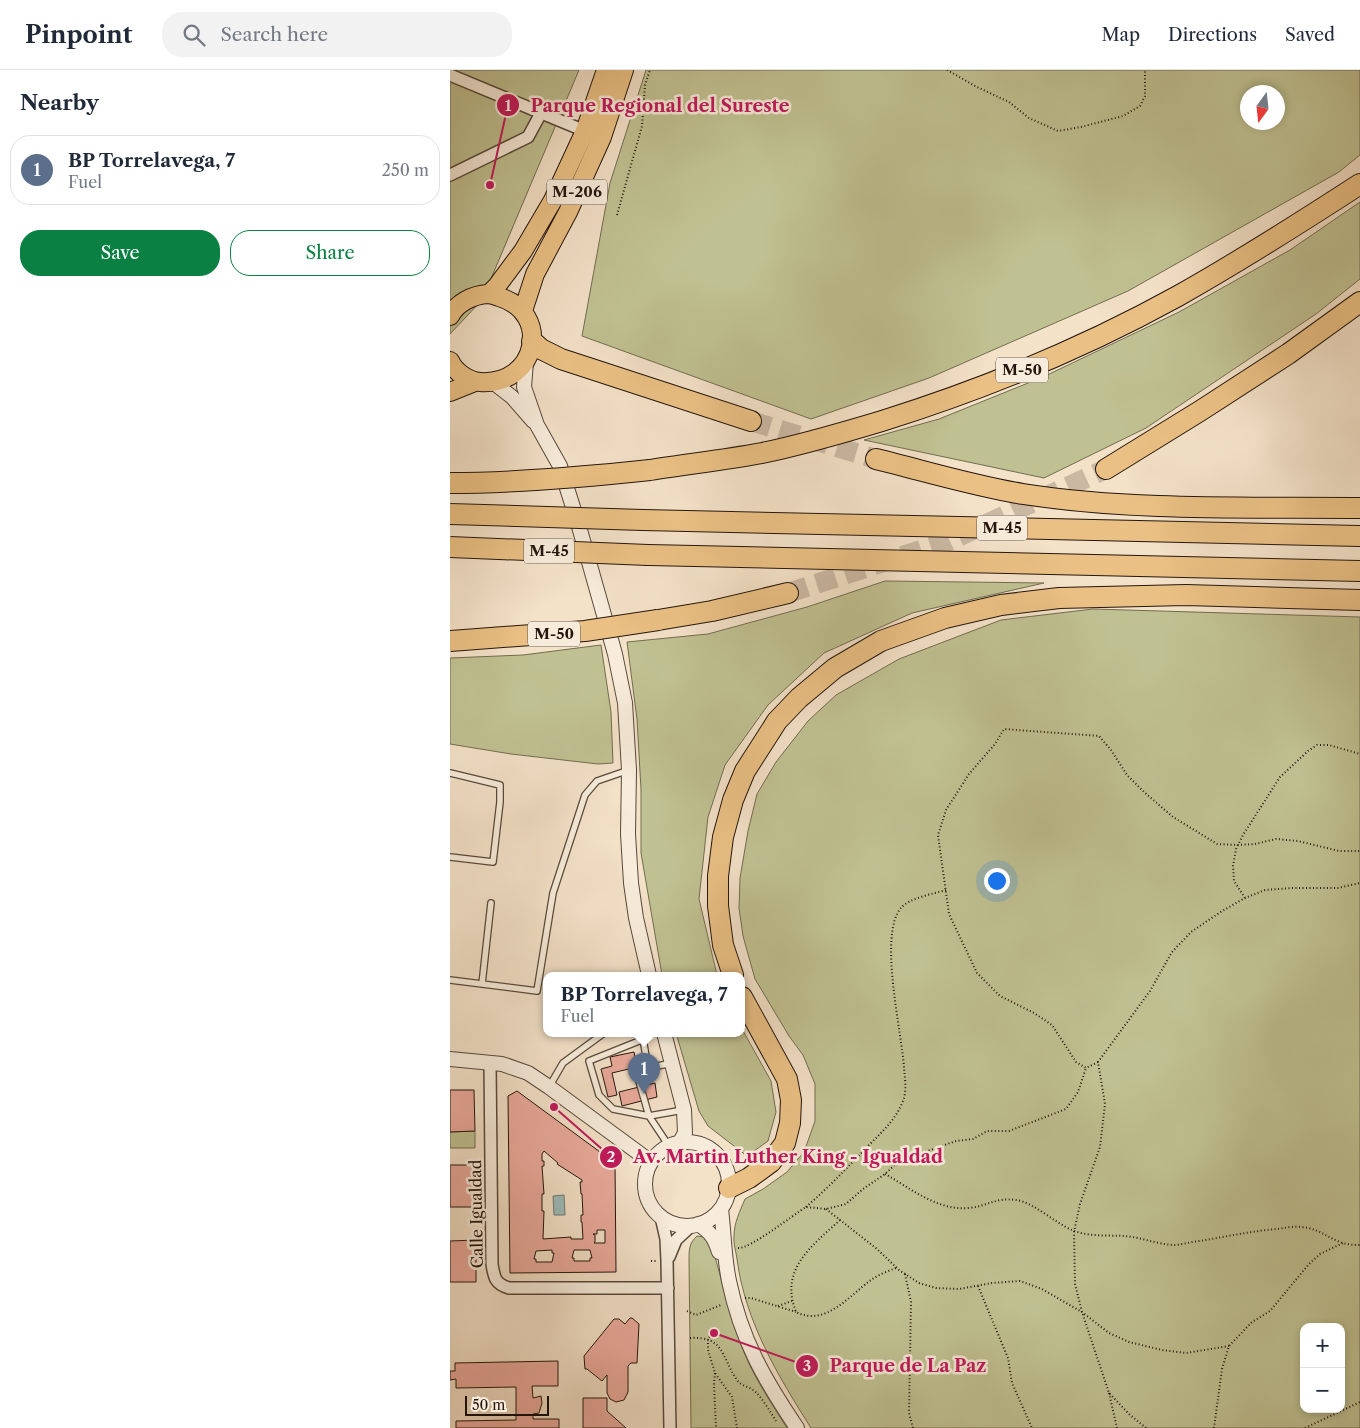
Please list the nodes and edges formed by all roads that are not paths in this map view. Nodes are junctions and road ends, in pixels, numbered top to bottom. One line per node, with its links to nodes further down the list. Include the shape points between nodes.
1 (606, 70): 5 (main road, M-206)
2 (624, 70): 10 (main road, M-206, via 602,137 535,274)
3 (450, 75): 4 (street)
4 (541, 113): 5 (street); 6 (street, via 528,137)
5 (585, 131): 8 (main road, M-206, via 553,200 523,251)
6 (450, 175)
7 (1360, 184): 22 (highway, M-50, bridge, via 1254,252 1073,349 921,409 762,453 569,478)
8 (489, 294): 10 (main road, via 510,300); 11 (main road, via 468,299)
9 (1360, 302): 21 (highway, via 1280,359)
10 (523, 311): 12 (main road)
11 (450, 316)
12 (532, 341): 14 (main road); 18 (highway, via 541,350 560,359)
13 (450, 362): 15 (main road, via 462,375)
14 (526, 362): 16 (main road, via 512,376); 19 (street, via 524,388)
15 (476, 382): 16 (main road); 17 (main road)
16 (494, 383): 19 (street, via 512,397)
17 (450, 392)
18 (751, 421)
19 (537, 426): 31 (street, via 560,466 615,654 625,703)
20 (876, 459): 23 (highway, via 1023,493 1086,501 1154,506)
21 (1106, 469)
22 (450, 483)
23 (1360, 508)
24 (450, 514): 25 (highway, M-45, bridge)
25 (1360, 536)
26 (450, 547): 27 (highway, M-45, bridge, via 648,555)
27 (1360, 571)
28 (788, 593): 30 (highway, M-50, bridge, via 712,611 585,631)
29 (1360, 600): 36 (highway, via 1186,595 1059,598 1001,605 945,618 881,641 835,668 777,721 745,771 733,800 723,837 718,876 723,945)
30 (450, 641)
31 (629, 770): 35 (street, via 631,882); 38 (lane, via 597,781 585,795 553,894 537,991)
32 (450, 773): 33 (lane, via 500,784 493,862)
33 (450, 857)
34 (491, 903): 38 (lane)
35 (648, 972)
36 (733, 972)
37 (450, 980): 38 (lane)
38 (482, 984)
39 (745, 1002): 54 (highway, via 787,1079 791,1100 790,1122 785,1143 771,1162)
40 (599, 1037): 48 (lane, via 563,1063)
41 (641, 1037): 50 (lane, via 589,1061 599,1095 613,1109)
42 (643, 1037): 47 (lane)
43 (665, 1037): 46 (street)
44 (450, 1058): 45 (street)
45 (490, 1063): 48 (street, via 528,1073); 60 (street, Calle Igualdad, via 492,1264 494,1276 501,1285 509,1288)
46 (672, 1063): 47 (lane); 49 (street)
47 (648, 1068): 50 (lane, via 638,1078)
48 (549, 1087): 53 (street)
49 (684, 1110): 50 (lane); 51 (street, via 685,1134); 52 (street)
50 (649, 1116): 51 (lane)
51 (675, 1144): 52 (street, via 692,1142); 53 (street, via 656,1155)
52 (703, 1145): 54 (street, via 724,1164)
53 (651, 1162): 56 (street, via 645,1177 645,1192)
54 (729, 1188): 55 (street)
55 (721, 1209): 57 (street); 59 (street)
56 (661, 1217): 57 (street, via 676,1224); 58 (street)
57 (695, 1225): 58 (street, via 676,1240); 59 (street, via 708,1230 714,1237)
58 (667, 1260): 60 (street)
59 (729, 1280): 62 (street, via 740,1321 758,1366)
60 (668, 1288): 61 (street)
61 (670, 1428)
62 (798, 1428)

